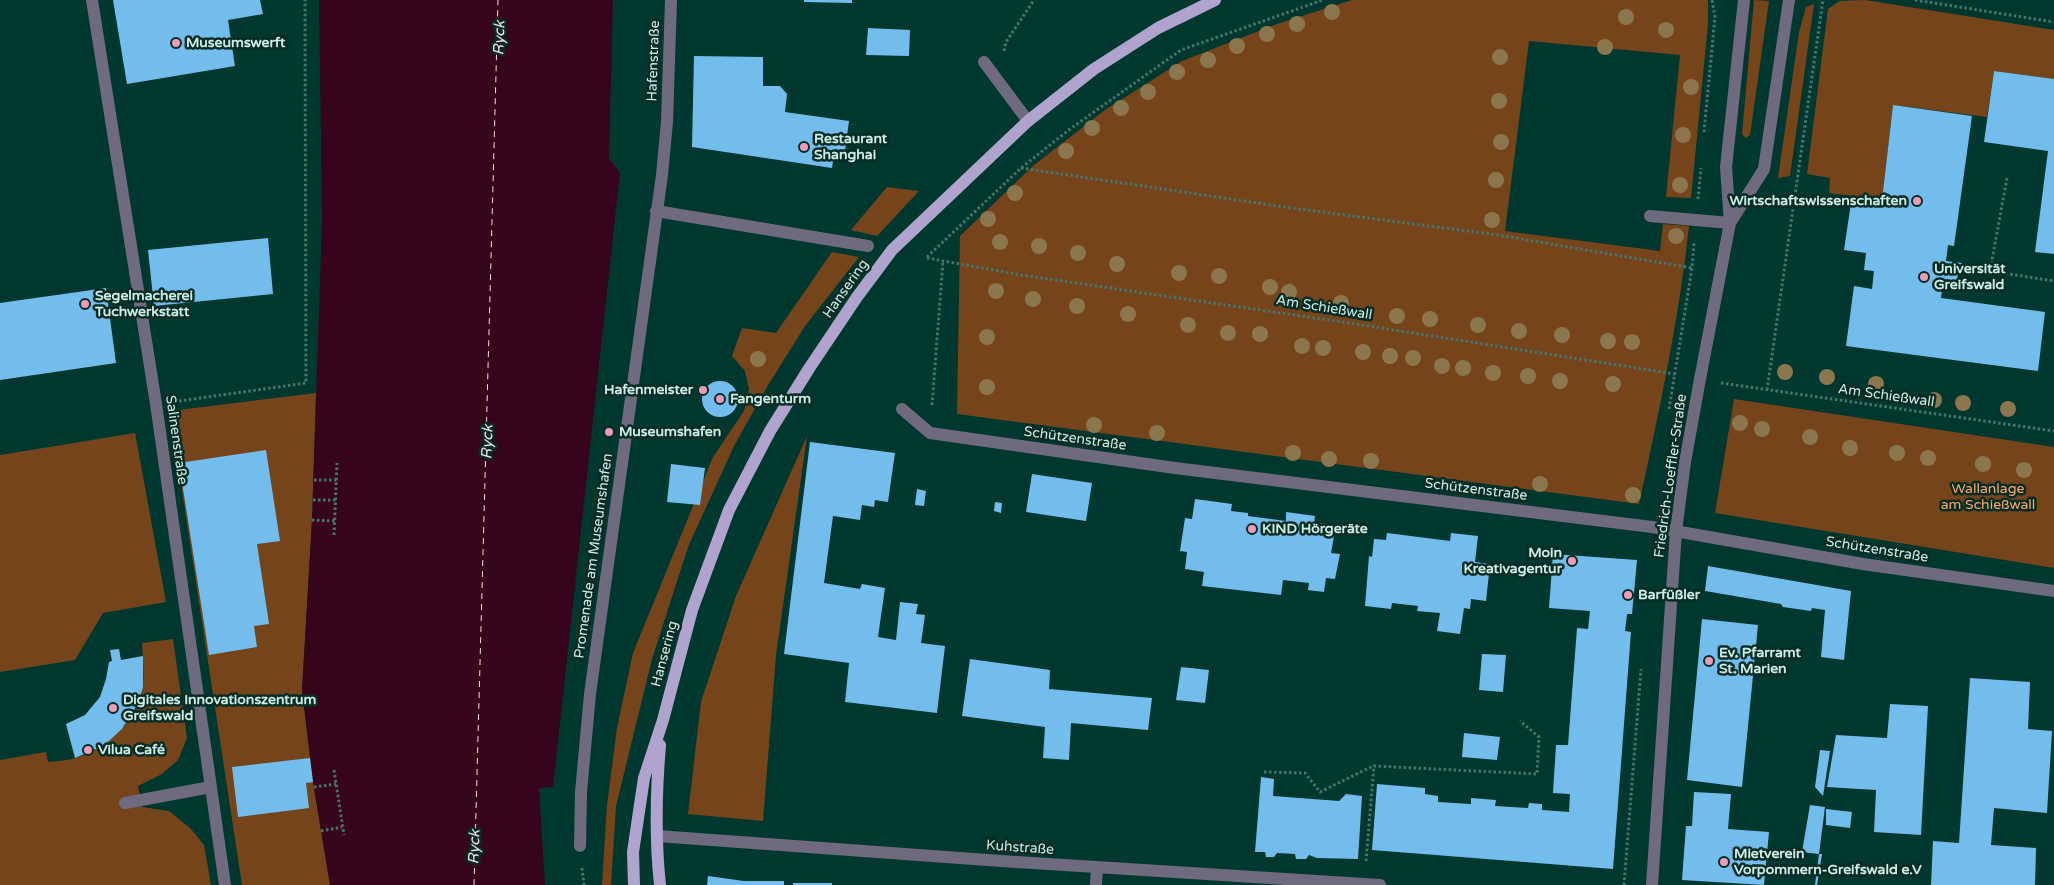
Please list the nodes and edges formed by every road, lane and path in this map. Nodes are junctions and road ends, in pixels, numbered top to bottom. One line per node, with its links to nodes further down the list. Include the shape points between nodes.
1 (92, 0): 28 (street, Salinenstraße)
2 (305, 0): 28 (path, via 306,383)
3 (671, 0): 15 (street, Hafenstraße)
4 (1034, 0): 13 (path, via 1006,42)
5 (1215, 0): 14 (main road, Hansering, via 1158,28 1094,69)
6 (1323, 0): 16 (path, via 1181,50)
7 (1744, 0): 20 (street, Friedrich-Loeffler-Straße, via 1726,167)
8 (1789, 0): 20 (street, Friedrich-Loeffler-Straße, via 1764,169)
9 (1823, 0): 27 (path)
10 (1915, 0): 11 (path)
11 (2054, 22)
12 (984, 62): 13 (street)
13 (995, 76): 14 (street)
14 (1028, 120): 42 (main road, Hansering, via 892,250 770,431 730,510 695,601)
15 (667, 122): 18 (street, Promenade am Museumshafen)
16 (1021, 168): 22 (path, via 927,258); 23 (path, via 1284,207 1498,234)
17 (2007, 178): 24 (path, via 1990,271)
18 (656, 211): 21 (street); 55 (street, Promenade am Museumshafen, via 590,694 581,792)
19 (1650, 216): 20 (street)
20 (1730, 223): 39 (street, Friedrich-Loeffler-Straße, via 1685,462)
21 (868, 246)
22 (943, 261): 25 (path, Am Schießwall); 31 (path)
23 (1692, 268)
24 (2054, 281)
25 (1681, 375)
26 (1716, 382): 27 (path, Am Schießwall)
27 (1767, 390): 30 (path, Am Schießwall)
28 (156, 404): 48 (street, Salinenstraße)
29 (902, 409): 31 (street)
30 (2054, 431)
31 (930, 433): 39 (street, Schützenstraße, via 1175,468)
32 (337, 463): 34 (path)
33 (314, 480): 34 (path)
34 (337, 480): 36 (path)
35 (313, 500): 36 (path)
36 (336, 500): 38 (path)
37 (312, 520): 38 (path)
38 (335, 521): 40 (path)
39 (1676, 530): 41 (street, Schützenstraße, via 1862,564); 63 (street, Friedrich-Loeffler-Straße)
40 (334, 536)
41 (2054, 591)
42 (662, 720): 54 (main road, Hansering); 59 (main road, Hansering, via 644,778 633,852)
43 (1520, 722): 44 (path, via 1539,737 1537,774)
44 (1374, 766): 46 (path, via 1320,792 1305,773); 57 (path)
45 (334, 770): 47 (path)
46 (1264, 772)
47 (336, 784): 49 (path); 51 (path)
48 (211, 787): 50 (street); 58 (street, Salinenstraße)
49 (314, 787)
50 (125, 804)
51 (342, 827): 52 (path); 53 (path)
52 (321, 831)
53 (344, 835)
54 (657, 836): 56 (street, Kuhstraße); 60 (main road, Hansering)
55 (580, 846)
56 (1097, 868): 57 (street, Kuhstraße); 61 (street)
57 (1364, 884): 62 (street, Kuhstraße)
58 (225, 885)
59 (634, 885)
60 (660, 885)
61 (1096, 885)
62 (1380, 885)
63 (1652, 885)

